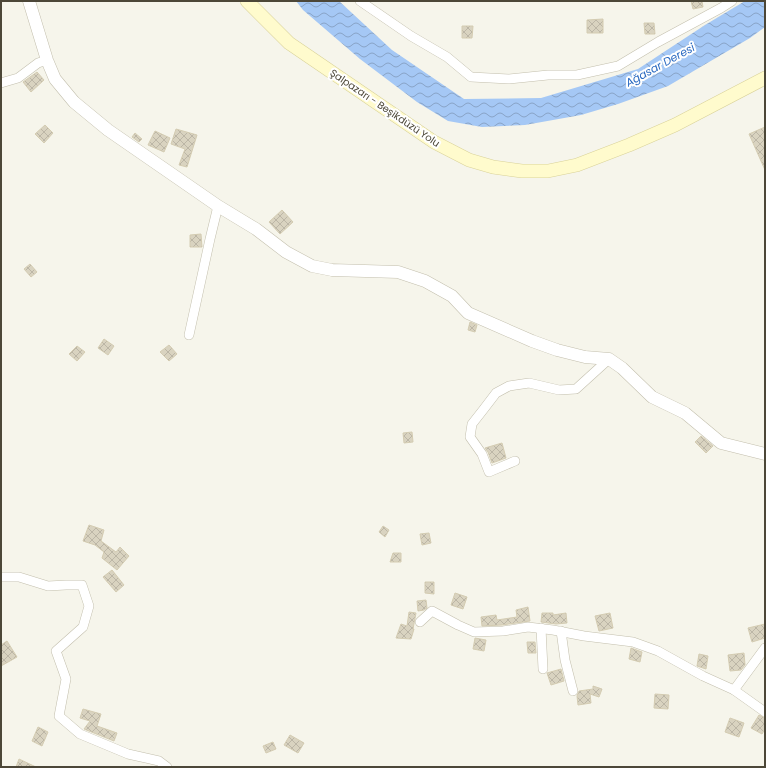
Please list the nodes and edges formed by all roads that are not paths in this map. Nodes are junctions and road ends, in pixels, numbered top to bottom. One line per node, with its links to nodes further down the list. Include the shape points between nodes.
1 (28, 1): 5 (street)
2 (247, 1): 6 (main road, Şalpazarı - Beşikdüzü Yolu, via 289,42 434,142 469,160 522,171 548,171 577,165 675,125)
3 (360, 1): 4 (street, via 447,57 471,77 509,79 577,75 618,66)
4 (732, 1)
5 (47, 60): 7 (street, via 38,63 18,78); 8 (street, via 55,79 74,102 108,130)
6 (765, 78)
7 (1, 83)
8 (218, 206): 9 (street); 10 (street, via 256,229 286,252 312,266 332,270 398,272 425,281 452,296 468,313 532,341 585,357)
9 (189, 335)
10 (609, 359): 11 (street, via 652,397 685,413 722,443); 12 (street, via 576,389 560,390 529,383 509,386 496,393 472,424 470,437 482,454 488,472)
11 (765, 454)
12 (515, 461)
13 (1, 577): 22 (street, via 19,577 48,586 82,585 89,606 83,627 56,651 66,679 59,716 80,734 128,754 159,761)
14 (420, 622): 15 (street, via 432,611 474,632)
15 (541, 628): 16 (street); 18 (street)
16 (561, 631): 19 (street, via 633,642 658,651); 20 (street, via 565,660)
17 (765, 648): 19 (street)
18 (543, 669)
19 (734, 690): 21 (street)
20 (574, 691)
21 (765, 712)
22 (167, 767)

